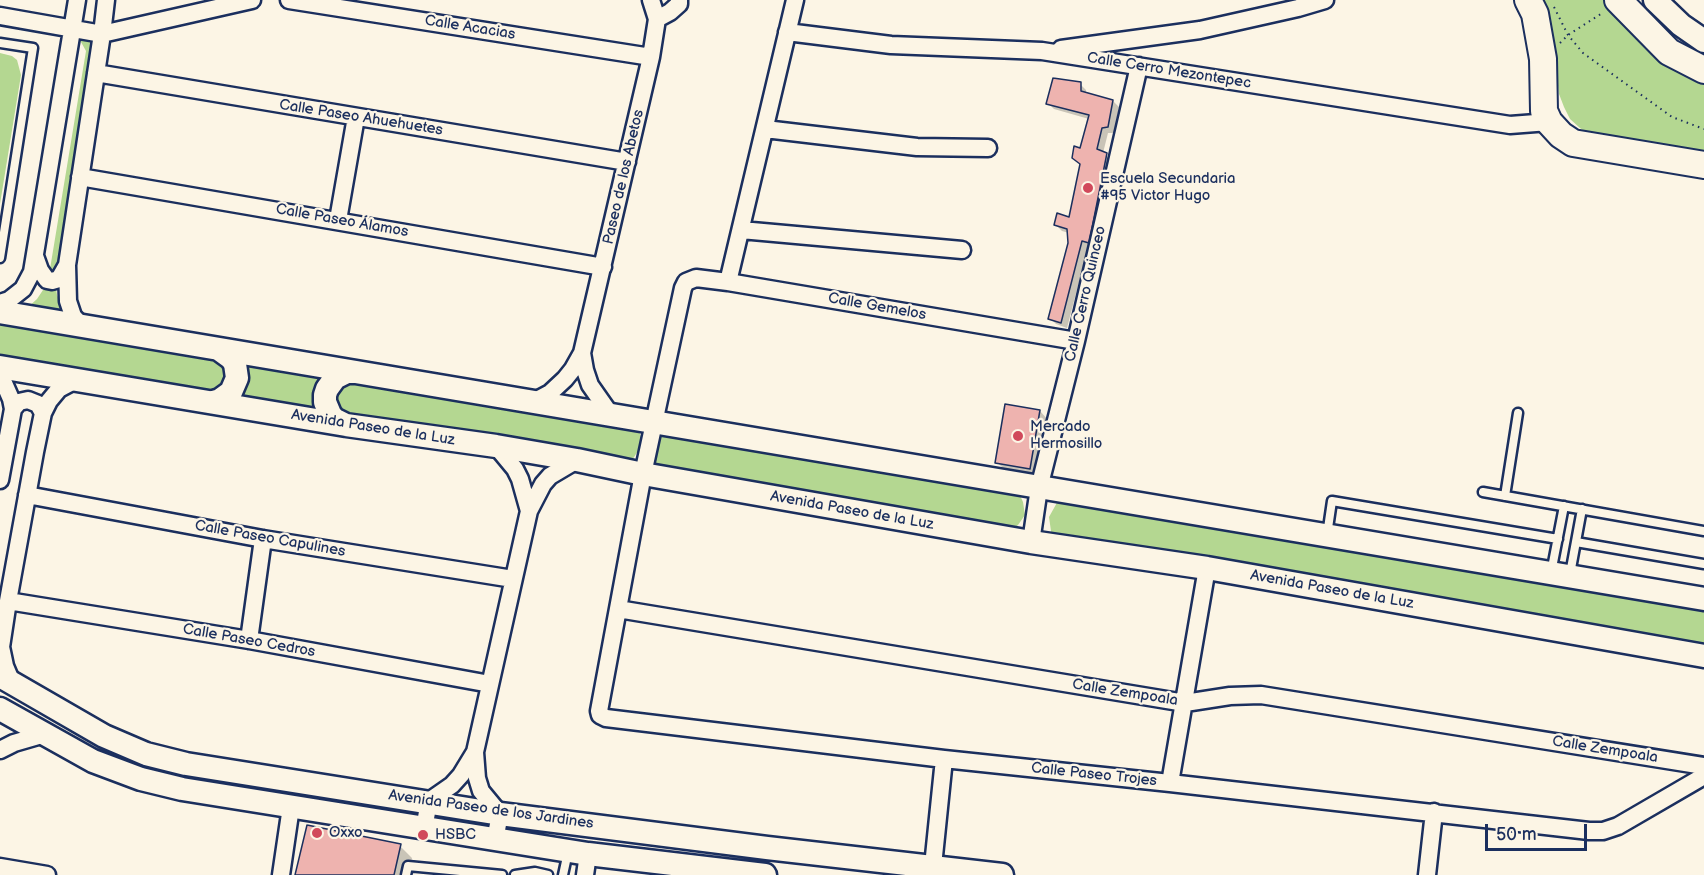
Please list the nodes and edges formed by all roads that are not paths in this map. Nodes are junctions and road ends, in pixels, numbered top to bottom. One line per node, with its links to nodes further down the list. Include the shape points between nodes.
1 (76, 0): 14 (street)
2 (106, 0): 16 (street)
3 (252, 0): 16 (street)
4 (289, 0): 20 (street, Calle Acacias)
5 (651, 0): 13 (street, Paseo de los Abetos)
6 (679, 0): 13 (street, via 670,12)
7 (795, 0): 15 (street)
8 (1325, 0): 19 (street, via 1200,30)
9 (1528, 0): 25 (main road, via 1535,14 1543,59 1544,111)
10 (1655, 0): 17 (street)
11 (1619, 1): 22 (main road, via 1669,52)
12 (0, 15): 14 (street)
13 (657, 19): 20 (street, Paseo de los Abetos)
14 (72, 28): 16 (street); 34 (street)
15 (788, 32): 19 (street, Calle Cerro Mezontepec, via 891,45); 26 (street)
16 (102, 34): 23 (street)
17 (1704, 41)
18 (0, 43): 35 (lane, via 33,48)
19 (1042, 51): 21 (street, Calle Cerro Mezontepec)
20 (651, 57): 28 (street, Paseo de los Abetos)
21 (1140, 66): 25 (street, Calle Cerro Mezontepec, via 1510,125); 42 (street, Calle Cerro Quinceo)
22 (1704, 70)
23 (96, 73): 24 (street, Calle Paseo Ahuehuetes); 30 (street)
24 (356, 117): 28 (street, Calle Paseo Ahuehuetes); 31 (street)
25 (1549, 122): 29 (main road, via 1573,143)
26 (765, 129): 27 (street, via 917,147); 32 (street)
27 (988, 148)
28 (627, 162): 37 (street, Paseo de los Abetos)
29 (1704, 165)
30 (80, 177): 31 (street, Calle Paseo Álamos); 36 (street)
31 (338, 220): 37 (street, Calle Paseo Álamos)
32 (741, 230): 33 (street); 38 (street)
33 (962, 250)
34 (35, 255): 36 (street, via 47,280 59,279); 39 (street, via 23,289)
35 (0, 258)
36 (67, 265): 41 (street, via 68,301)
37 (603, 267): 44 (street, Paseo de los Abetos)
38 (728, 282): 42 (street, Calle Gemelos); 55 (street, Calle Gemelos, via 696,278 686,282)
39 (0, 303)
40 (0, 312): 41 (street)
41 (82, 327): 43 (street)
42 (1076, 340): 61 (street, Calle Cerro Quinceo)
43 (220, 350): 46 (street); 50 (street, via 235,364 237,378 226,397)
44 (582, 353): 49 (street, Paseo de los Abetos, via 565,380); 54 (street, Paseo de los Abetos, via 590,385)
45 (0, 367): 48 (street, Avenida Paseo de la Luz)
46 (354, 372): 49 (street); 56 (street, via 335,378 325,395 330,414)
47 (0, 374): 51 (street)
48 (76, 380): 50 (street, Avenida Paseo de la Luz); 52 (street, via 60,389)
49 (535, 401): 54 (street)
50 (213, 402): 56 (street, Avenida Paseo de la Luz)
51 (13, 409): 52 (street, via 28,399 38,404); 60 (street)
52 (43, 413): 63 (street)
53 (1518, 413): 64 (lane)
54 (611, 415): 55 (street)
55 (654, 422): 59 (street); 61 (street)
56 (346, 425): 57 (street, Avenida Paseo de la Luz)
57 (496, 446): 58 (street, Avenida Paseo de la Luz); 67 (street, via 520,479)
58 (578, 460): 59 (street, Avenida Paseo de la Luz); 67 (street, via 550,476)
59 (643, 474): 72 (street, Avenida Paseo de la Luz); 79 (street)
60 (0, 480)
61 (1039, 488): 69 (street); 72 (street, Calle Cerro Quinceo)
62 (1483, 492): 64 (lane)
63 (27, 495): 70 (street, Calle Paseo Capulines); 80 (street)
64 (1505, 496): 65 (lane)
65 (1564, 506): 66 (lane); 71 (lane)
66 (1582, 509): 68 (lane); 73 (lane)
67 (529, 512): 77 (street)
68 (1704, 531)
69 (1327, 536): 71 (lane, via 1332,501); 76 (street)
70 (263, 539): 77 (street, Calle Paseo Capulines); 81 (street)
71 (1558, 539): 76 (lane)
72 (1032, 542): 75 (street, Avenida Paseo de la Luz)
73 (1576, 542): 74 (lane); 76 (lane)
74 (1704, 564)
75 (1207, 568): 82 (street, Avenida Paseo de la Luz); 85 (street)
76 (1560, 576): 78 (street)
77 (513, 579): 84 (street)
78 (1704, 599)
79 (618, 609): 85 (street, Calle Zempoala); 90 (street, Calle Paseo Trojes, via 599,711 606,718)
80 (4, 611): 81 (street, Calle Paseo Cedros); 83 (street, via 1,647)
81 (249, 640): 84 (street, Calle Paseo Cedros)
82 (1704, 656)
83 (7, 681): 94 (street, Avenida Paseo de los Jardines, via 104,736 146,754 186,764)
84 (490, 684): 89 (street)
85 (1185, 703): 91 (street, Calle Zempoala, via 1262,695); 93 (street)
86 (0, 709): 87 (street, Avenida Paseo de los Jardines)
87 (45, 734): 88 (street); 95 (street, Avenida Paseo de los Jardines, via 93,761 141,779)
88 (0, 750)
89 (475, 752): 94 (street, via 461,776); 97 (street, via 481,791)
90 (944, 759): 93 (street, Calle Paseo Trojes); 103 (street)
91 (1704, 766)
92 (1704, 776): 96 (street, Calle Paseo Trojes, via 1603,831)
93 (1170, 783): 96 (street, Calle Paseo Trojes)
94 (429, 801): 97 (street, Avenida Paseo de los Jardines); 98 (street)
95 (291, 807): 98 (street, Avenida Paseo de los Jardines); 107 (street)
96 (1434, 812): 115 (street)
97 (500, 814): 99 (street); 100 (street, Avenida Paseo de los Jardines)
98 (424, 829): 99 (street, Avenida Paseo de los Jardines)
99 (495, 840): 102 (street, Avenida Paseo de los Jardines)
100 (716, 842): 101 (street, Avenida Paseo de los Jardines); 105 (street)
101 (767, 848): 103 (street, Avenida Paseo de los Jardines); 113 (street)
102 (580, 860): 105 (street, Avenida Paseo de los Jardines); 112 (lane)
103 (933, 866): 114 (street, Avenida Paseo de los Jardines)
104 (0, 867): 106 (street)
105 (711, 869): 113 (street, Avenida Paseo de los Jardines)
106 (46, 875)
107 (281, 875)
108 (406, 875): 109 (lane, via 408,866)
109 (502, 875)
110 (514, 875): 111 (lane)
111 (548, 875)
112 (563, 875)
113 (764, 875)
114 (1002, 875)
115 (1427, 875)

